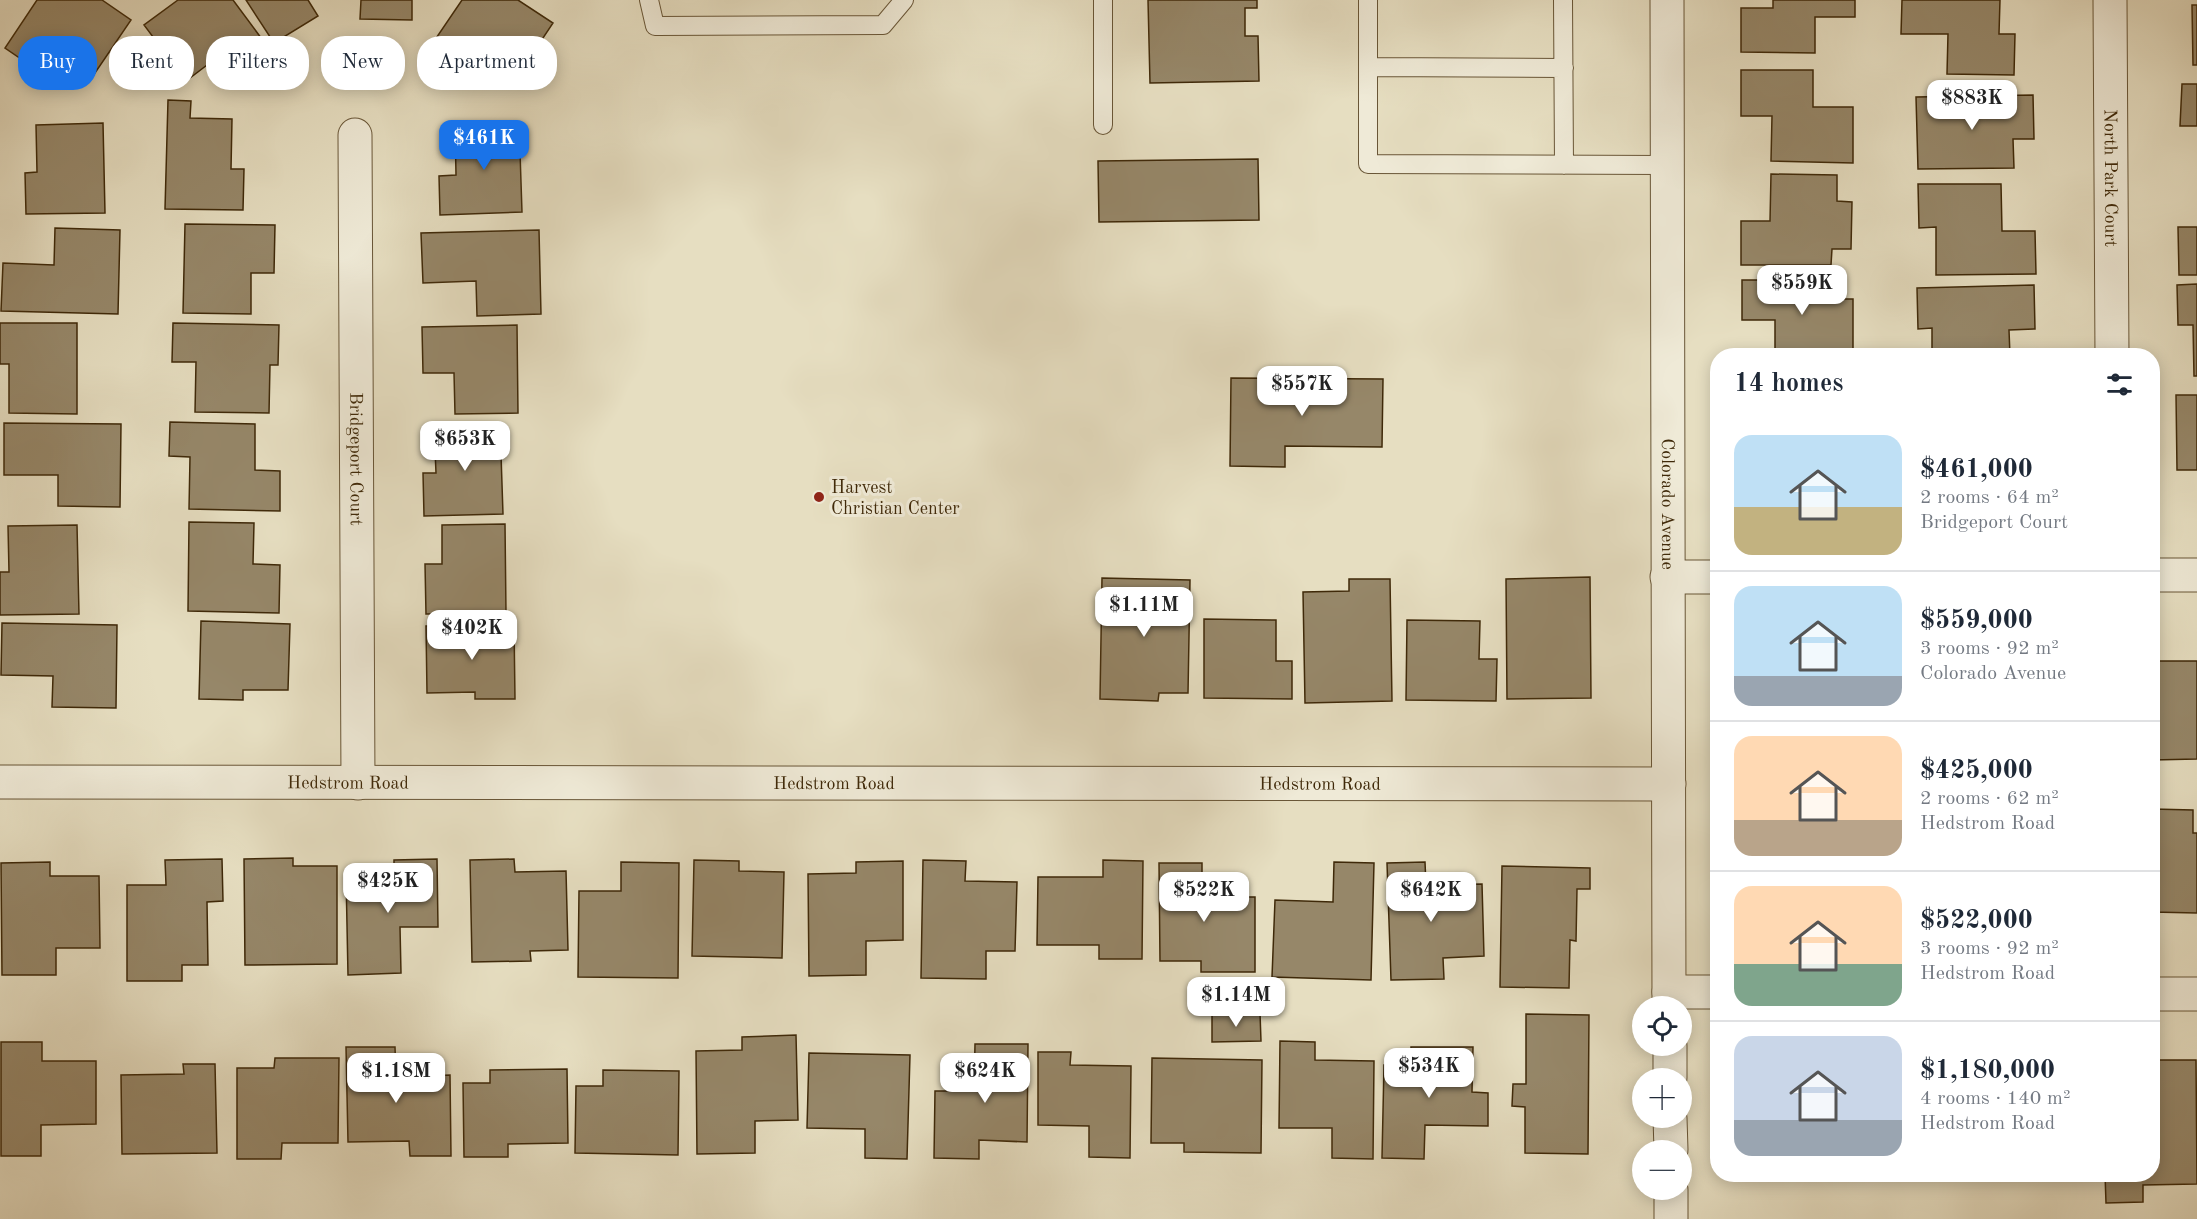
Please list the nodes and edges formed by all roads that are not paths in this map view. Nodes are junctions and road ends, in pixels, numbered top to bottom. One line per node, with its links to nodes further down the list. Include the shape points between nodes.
1 (649, 0): 2 (lane, via 655,26 883,25)
2 (904, 0)
3 (1103, 0): 10 (lane)
4 (1368, 0): 8 (lane)
5 (1563, 0): 9 (lane)
6 (1667, 0): 13 (street, Colorado Avenue)
7 (2110, 0): 14 (street, North Park Court)
8 (1368, 67): 9 (lane); 12 (lane, via 1368,164)
9 (1564, 68): 12 (lane)
10 (1103, 125)
11 (355, 135): 20 (street, Bridgeport Court)
12 (1564, 165): 13 (lane)
13 (1667, 165): 17 (street, Colorado Avenue)
14 (2112, 348)
15 (2160, 575): 16 (street)
16 (2197, 575)
17 (1667, 577): 18 (street); 21 (street, Colorado Avenue)
18 (1710, 577)
19 (0, 782): 20 (street, Hedstrom Road)
20 (358, 783): 21 (street, Hedstrom Road)
21 (1669, 784): 25 (street, Colorado Avenue)
22 (1710, 993): 26 (street)
23 (2160, 994): 24 (street)
24 (2197, 994)
25 (1669, 996)
26 (1690, 996)
27 (1671, 1200): 28 (street)
28 (1671, 1219)

